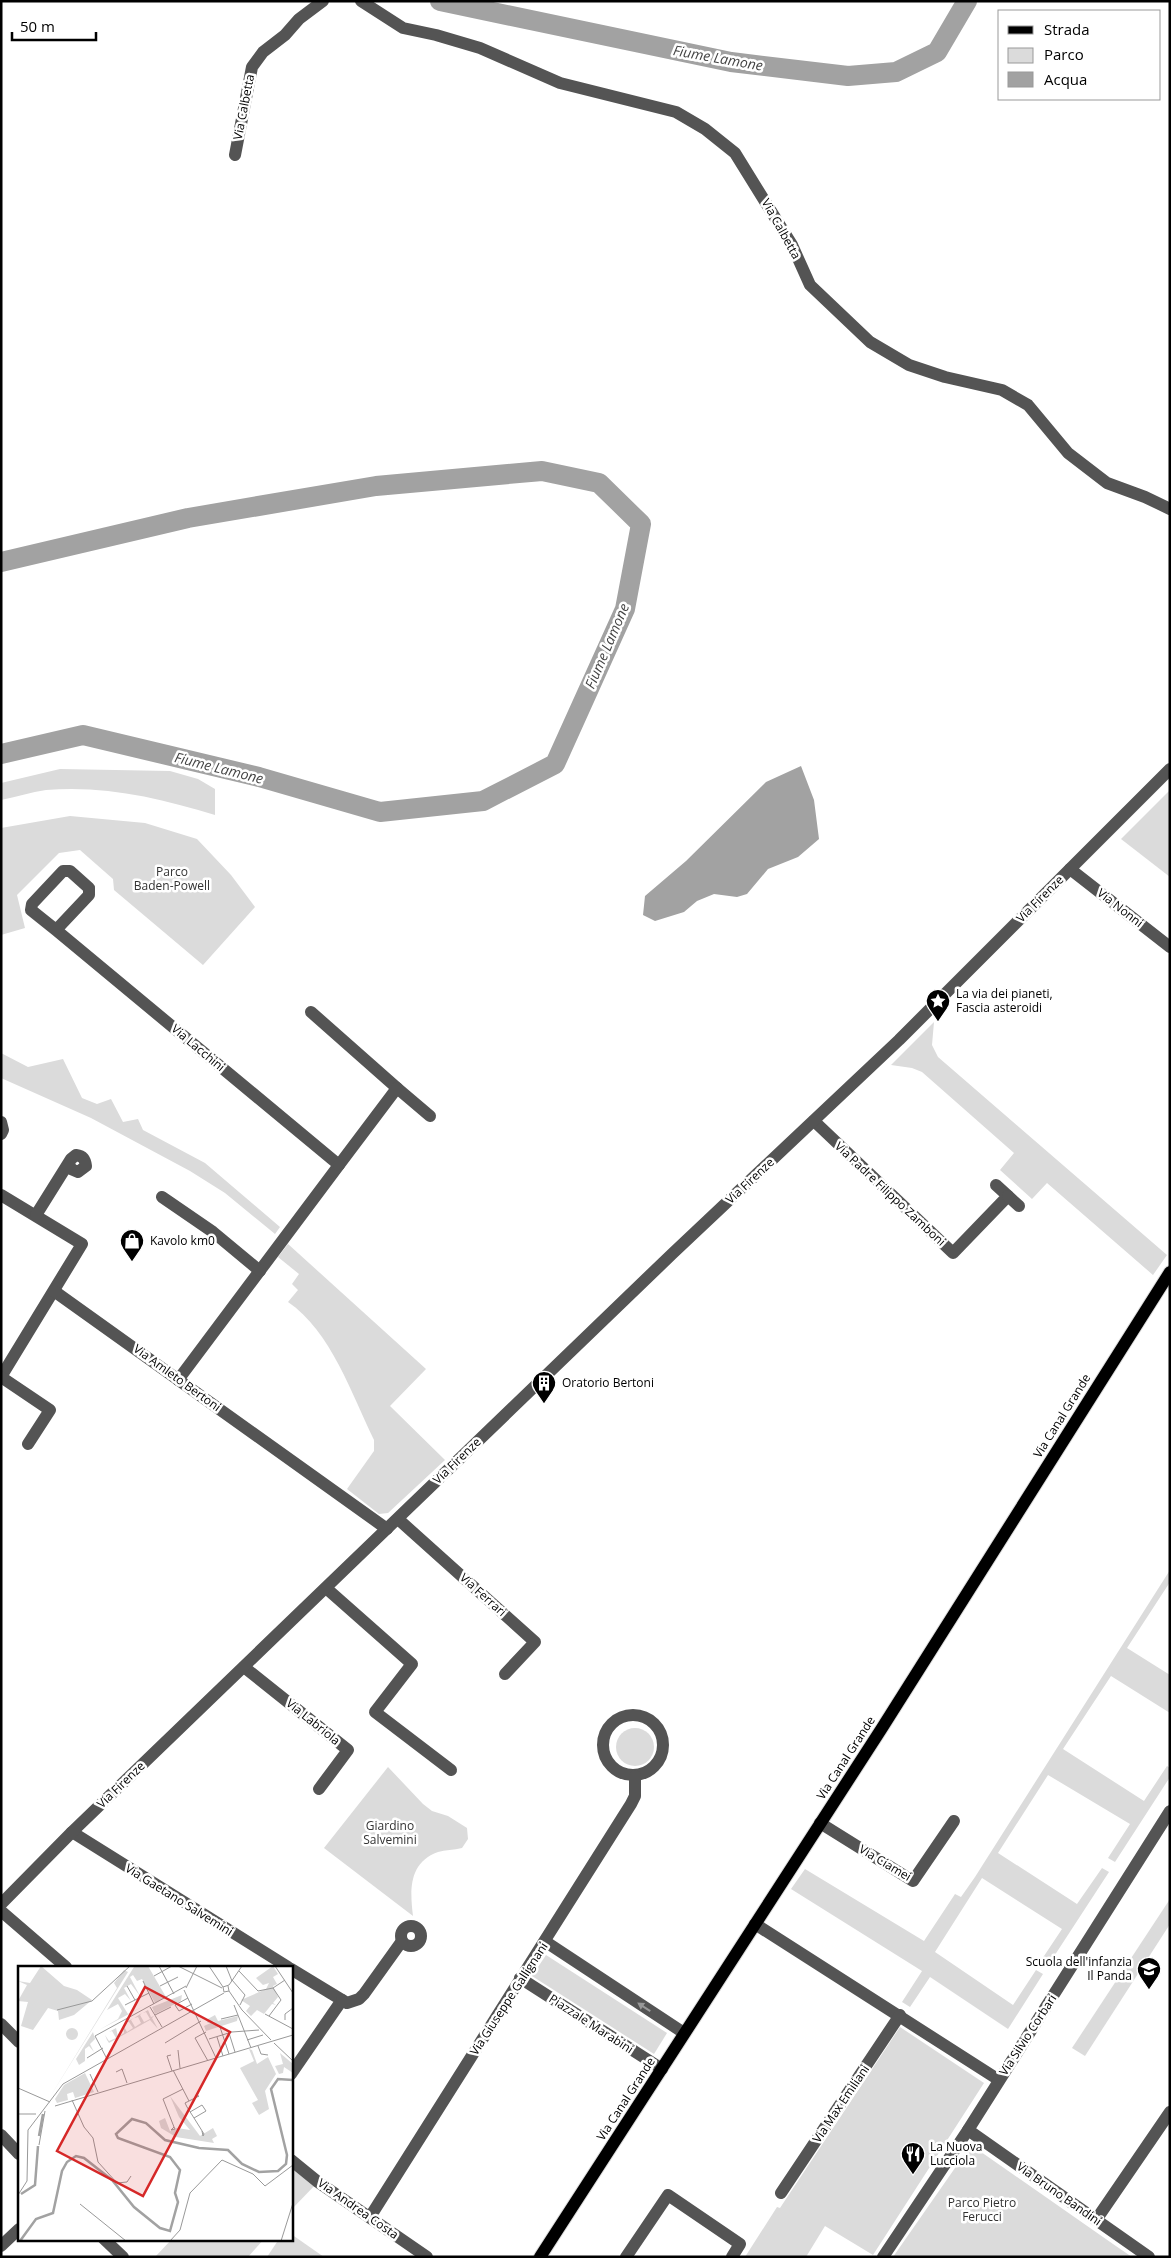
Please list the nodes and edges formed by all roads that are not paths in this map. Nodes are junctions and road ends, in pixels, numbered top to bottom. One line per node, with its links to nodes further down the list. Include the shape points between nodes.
1 (323, 1): 3 (street, Via Calbetta, via 263,52 252,67)
2 (361, 1): 4 (street, Via Calbetta, via 403,28 480,48 560,83 676,112 705,129 735,154 792,244 810,285 870,342 909,365 1002,390 1028,405 1068,453 1107,483)
3 (235, 155)
4 (1170, 509)
5 (1170, 770): 6 (street, Via Firenze)
6 (1070, 869): 8 (street, Via Nonni); 12 (street, Via Firenze)
7 (56, 930): 7 (street, Via Lacchini, via 31,910 32,904 63,871 70,871 88,888 89,895); 16 (street, Via Lacchini)
8 (1170, 947)
9 (311, 1012): 10 (street)
10 (397, 1088): 11 (street); 16 (street)
11 (430, 1116)
12 (814, 1121): 19 (street, Via Padre Filippo Zamboni, via 953,1253); 29 (street, Via Firenze)
13 (1, 1122): 14 (street)
14 (1, 1134)
15 (69, 1163): 22 (street)
16 (339, 1165): 23 (street)
17 (996, 1185): 19 (street)
18 (1, 1195): 22 (street)
19 (1008, 1196): 21 (street)
20 (162, 1197): 23 (street, via 213,1232)
21 (1019, 1206)
22 (36, 1215): 25 (street, via 82,1244)
23 (260, 1271): 27 (street)
24 (1169, 1273): 39 (main road, Via Canal Grande)
25 (54, 1291): 26 (street); 27 (street, Via Amleto Bertoni)
26 (1, 1377): 28 (street, via 50,1410)
27 (178, 1380): 30 (street, Via Amleto Bertoni)
28 (28, 1444)
29 (398, 1519): 30 (street, Via Firenze); 33 (street, Via Ferrari, via 535,1642)
30 (388, 1529): 31 (street, Via Firenze)
31 (326, 1588): 32 (street, Via Firenze); 34 (street, via 412,1664 375,1712)
32 (244, 1667): 36 (street, Via Labriola, via 348,1750); 40 (street, Via Firenze)
33 (505, 1674)
34 (451, 1770)
35 (635, 1776): 35 (street, via 653,1768 660,1760 663,1740 652,1722 633,1715 615,1721 608,1728 603,1746 610,1764 617,1771); 45 (street, Via Giuseppe Gallignani, via 636,1787 631,1804)
36 (319, 1789)
37 (1170, 1812): 57 (street, Via Silvio Corbari)
38 (954, 1821): 39 (street, Via Ciamei, via 913,1882)
39 (820, 1823): 43 (main road, Via Canal Grande)
40 (72, 1832): 41 (street, Via Firenze); 47 (street, Via Gaetano Salvemini)
41 (1, 1904)
42 (1, 1911): 46 (street)
43 (756, 1924): 51 (street); 53 (main road, Via Canal Grande)
44 (402, 1941): 50 (street, via 359,1999 347,2003)
45 (546, 1942): 49 (street, Via Giuseppe Gallignani); 53 (street, one-way to 45)
46 (65, 1966)
47 (286, 1966)
48 (292, 1970): 50 (street)
49 (520, 1978): 55 (street, Piazzale Marabini); 64 (street, Via Giuseppe Gallignani)
50 (342, 2000): 56 (street)
51 (900, 2015): 57 (street); 63 (street, Via Max Emiliani)
52 (1, 2024): 54 (street)
53 (684, 2033): 55 (main road, Via Canal Grande)
54 (18, 2041)
55 (662, 2069): 71 (main road, Via Canal Grande)
56 (292, 2073)
57 (999, 2080): 59 (street, Via Silvio Corbari)
58 (1170, 2112): 65 (street)
59 (968, 2130): 65 (street, Via Bruno Bandini); 74 (street, Via Silvio Corbari)
60 (1, 2135): 61 (street)
61 (18, 2153)
62 (292, 2161): 64 (street, Via Andrea Costa)
63 (781, 2193)
64 (370, 2218): 70 (street, Via Andrea Costa)
65 (1096, 2220): 75 (street, Via Bruno Bandini)
66 (18, 2230): 68 (street)
67 (105, 2240): 69 (street)
68 (2, 2245)
69 (123, 2257)
70 (427, 2257)
71 (540, 2257)
72 (626, 2257): 73 (street, via 668,2195 740,2244)
73 (732, 2257)
74 (883, 2257)
75 (1149, 2257)

